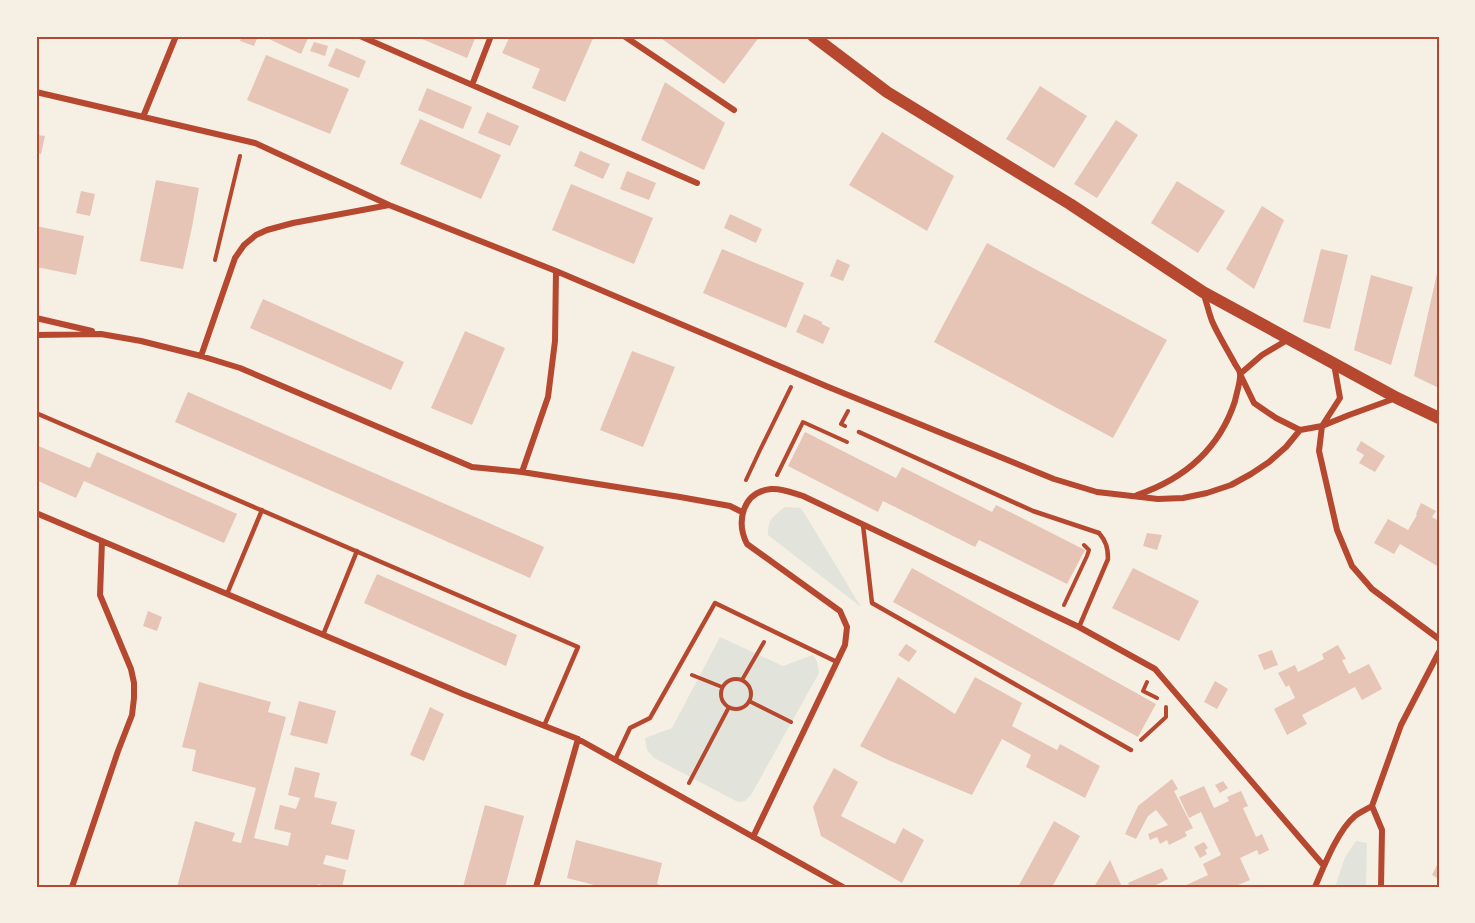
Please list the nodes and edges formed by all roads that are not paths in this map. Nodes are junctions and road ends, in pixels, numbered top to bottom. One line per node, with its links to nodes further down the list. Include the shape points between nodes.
1 (176, 36): 9 (street)
2 (360, 36): 6 (street)
3 (491, 36): 6 (street)
4 (624, 36): 8 (street)
5 (813, 36): 13 (main road, via 887,92 1070,204)
6 (472, 85): 10 (street)
7 (36, 92): 9 (street)
8 (734, 110)
9 (143, 117): 11 (street, via 255,144)
10 (697, 183)
11 (389, 205): 12 (street); 18 (street, via 293,223 256,235 235,258)
12 (556, 271): 27 (street, via 555,341 548,397); 28 (street, via 1054,479 1097,492)
13 (1203, 292): 17 (main road); 20 (street, via 1212,321)
14 (36, 318): 15 (street)
15 (101, 334): 16 (street); 18 (street)
16 (36, 335)
17 (1289, 339): 19 (main road); 20 (street)
18 (201, 356): 27 (street, via 240,368 472,467)
19 (1334, 363): 21 (main road); 24 (street, via 1340,398)
20 (1240, 374): 25 (street, via 1254,403); 28 (street, via 1231,412 1211,447 1176,478)
21 (1397, 398): 23 (main road); 24 (street)
22 (36, 413): 29 (lane)
23 (1439, 418)
24 (1322, 426): 25 (street); 38 (street, via 1319,451 1337,530 1352,566 1372,590)
25 (1300, 430): 28 (street, via 1269,462 1231,485 1183,498)
26 (859, 432): 36 (lane, via 1033,511 1099,533 1105,540 1108,559)
27 (522, 472): 30 (street, via 730,506)
28 (1133, 496)
29 (262, 510): 34 (lane); 35 (lane)
30 (742, 512): 32 (street, via 762,491 781,489); 40 (street, via 742,534 747,544 840,611 847,627 845,645)
31 (36, 513): 33 (street)
32 (863, 525): 36 (street); 43 (lane, via 872,603)
33 (102, 541): 35 (street); 48 (street, via 100,595 131,669 135,698)
34 (357, 551): 37 (lane); 41 (lane, via 578,647)
35 (227, 594): 37 (street)
36 (1079, 627): 47 (street, via 1155,669)
37 (323, 635): 41 (street)
38 (1439, 639)
39 (1439, 652): 45 (street, via 1401,724)
40 (837, 662): 44 (lane, via 714,603 650,718 630,728); 46 (street)
41 (544, 726): 42 (street)
42 (578, 739): 44 (street); 49 (street)
43 (1131, 750)
44 (615, 760): 46 (street)
45 (1372, 806): 47 (street, via 1346,825); 52 (street, via 1382,830)
46 (753, 837): 50 (street)
47 (1324, 866): 51 (street)
48 (72, 887)
49 (536, 887)
50 (843, 887)
51 (1315, 887)
52 (1381, 887)

